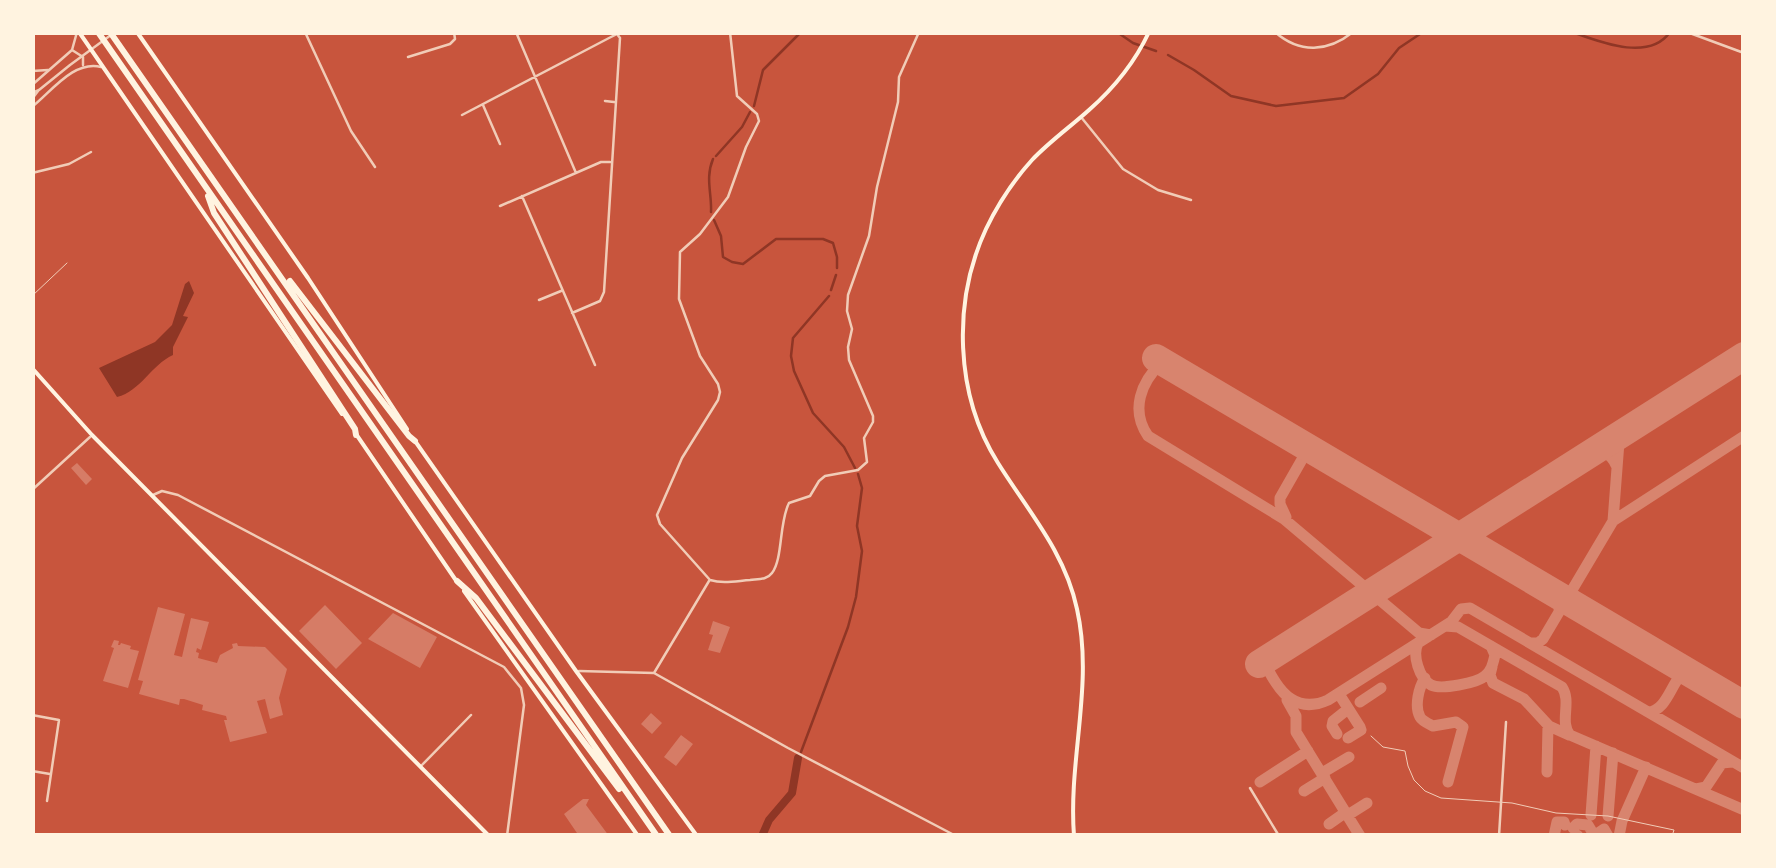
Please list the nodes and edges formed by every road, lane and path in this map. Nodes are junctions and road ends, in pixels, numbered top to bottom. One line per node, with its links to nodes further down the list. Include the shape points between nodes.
1 (78, 32): 15 (street); 19 (main road)
2 (98, 32): 37 (highway)
3 (113, 32): 24 (street); 43 (highway)
4 (137, 32): 53 (main road)
5 (305, 32): 34 (street)
6 (454, 32): 17 (street, via 450,44)
7 (516, 32): 22 (street)
8 (730, 32): 56 (street, via 737,96 759,121 728,197 680,252 678,290 720,392 656,515)
9 (920, 32): 56 (street, via 899,76 869,236 847,300 848,360 874,418 864,438 868,459 851,472 825,476 810,496 787,506 770,576)
10 (1149, 32): 30 (main road, via 1107,93)
11 (1275, 32): 12 (street, via 1314,49)
12 (1353, 32)
13 (1687, 32): 16 (street)
14 (617, 34): 22 (street); 26 (street)
15 (72, 50): 18 (street, via 83,57); 20 (street)
16 (1744, 53)
17 (408, 57)
18 (82, 66): 19 (street); 28 (street)
19 (106, 69): 52 (main road)
20 (50, 70): 21 (street); 23 (street)
21 (32, 71)
22 (535, 76): 27 (street); 36 (street)
23 (32, 85)
24 (33, 96)
25 (605, 102): 26 (street)
26 (615, 102): 33 (street)
27 (483, 104): 29 (street); 31 (street)
28 (32, 106)
29 (462, 115)
30 (1080, 117): 39 (street, via 1123,169); 78 (main road, via 1033,159 1000,201 971,269 963,340 969,392 986,440 1060,558 1078,612 1084,664 1072,781)
31 (500, 144)
32 (91, 152): 35 (street)
33 (612, 162): 36 (street); 42 (street)
34 (375, 167)
35 (32, 173)
36 (576, 173): 38 (street)
37 (204, 185): 52 (highway, via 214,212); 70 (highway)
38 (522, 196): 40 (street); 45 (street)
39 (1191, 200)
40 (500, 206)
41 (598, 222): 42 (street)
42 (608, 222): 48 (street, via 603,297)
43 (266, 254): 53 (highway); 75 (highway)
44 (67, 263): 46 (lane)
45 (563, 290): 47 (street); 48 (street)
46 (32, 296)
47 (539, 300)
48 (572, 313): 49 (street)
49 (594, 366)
50 (32, 368): 51 (main road)
51 (92, 435): 54 (street); 55 (main road)
52 (356, 435): 57 (main road)
53 (415, 441): 58 (main road)
54 (32, 490)
55 (152, 496): 64 (main road); 72 (street, via 178,495 504,667 521,688 524,705)
56 (710, 580): 59 (street)
57 (457, 581): 70 (highway); 73 (main road)
58 (576, 671): 59 (street); 76 (main road)
59 (654, 673): 77 (street)
60 (32, 715): 66 (street, via 59,720)
61 (472, 715): 64 (street)
62 (1506, 722): 69 (street)
63 (1371, 736): 69 (lane, via 1383,747 1405,751 1410,773 1425,791)
64 (421, 766): 71 (main road)
65 (32, 771): 66 (street)
66 (51, 774): 68 (street)
67 (1250, 788): 79 (street)
68 (47, 800)
69 (1501, 803): 80 (street); 81 (lane, via 1608,816 1674,830)
70 (644, 817): 74 (highway)
71 (489, 836)
72 (507, 836)
73 (638, 836)
74 (657, 836)
75 (670, 836)
76 (697, 836)
77 (956, 836)
78 (1074, 836)
79 (1279, 836)
80 (1499, 836)
81 (1672, 836)

